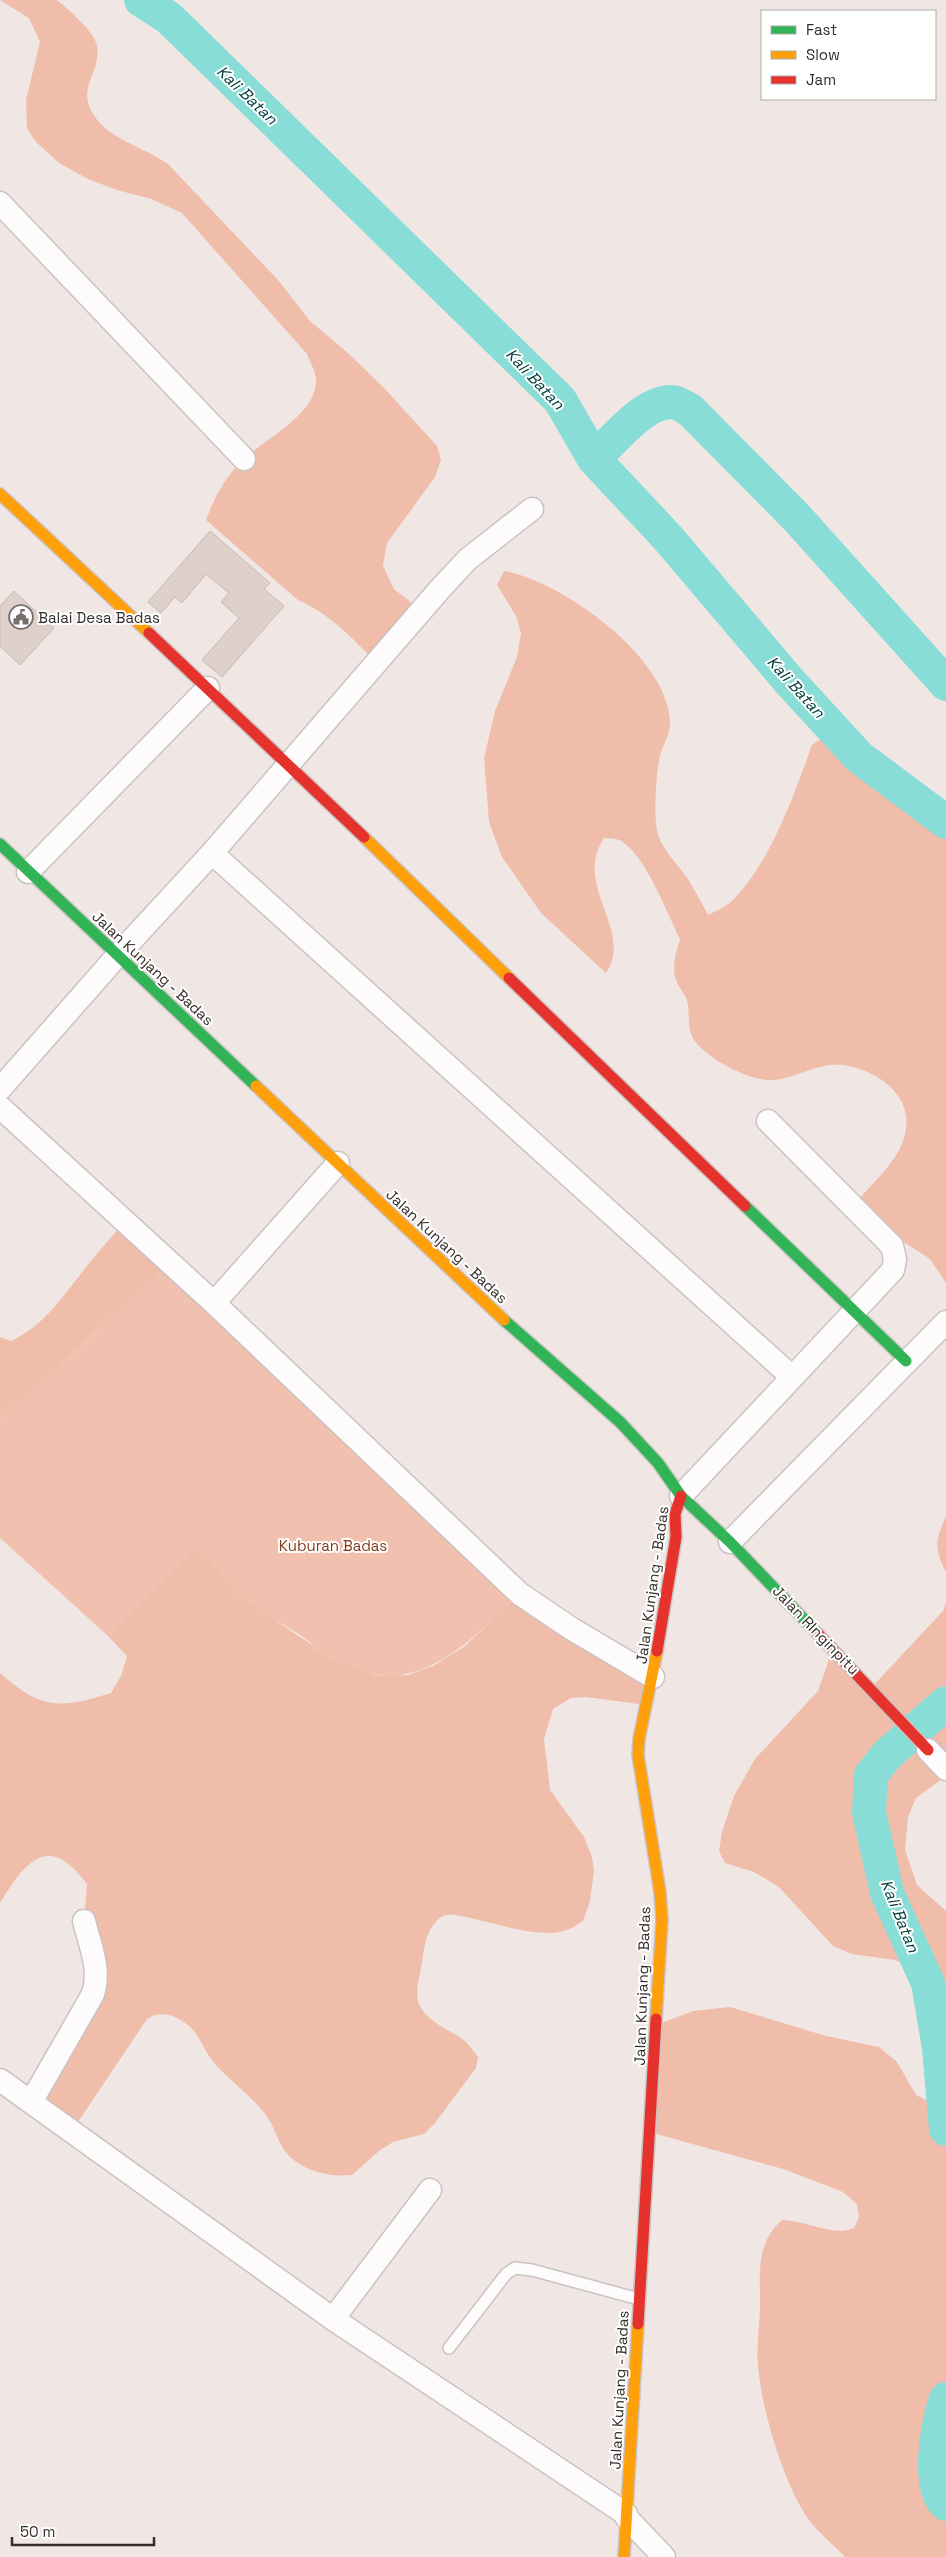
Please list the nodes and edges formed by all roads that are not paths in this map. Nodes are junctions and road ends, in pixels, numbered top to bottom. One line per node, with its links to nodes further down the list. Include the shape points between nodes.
1 (0, 203): 2 (street)
2 (244, 459)
3 (0, 494): 5 (main road)
4 (532, 509): 6 (street, via 468,559)
5 (208, 688): 6 (main road); 9 (street)
6 (288, 762): 8 (street); 16 (main road)
7 (0, 844): 9 (main road, Jalan Kunjang - Badas)
8 (212, 853): 10 (street); 19 (street)
9 (28, 872): 10 (main road, Jalan Kunjang - Badas)
10 (117, 956): 11 (street); 14 (main road, Jalan Kunjang - Badas)
11 (0, 1089)
12 (0, 1107): 15 (street)
13 (768, 1120): 16 (street, via 892,1246 893,1270)
14 (338, 1163): 15 (street); 20 (main road, Jalan Kunjang - Badas, via 497,1314 620,1422 658,1463)
15 (214, 1303): 22 (street, via 520,1594)
16 (853, 1311): 18 (main road); 19 (street)
17 (946, 1322): 18 (street)
18 (906, 1361): 21 (street)
19 (792, 1377): 20 (street)
20 (681, 1496): 21 (main road, Jalan RInginpitu); 22 (main road, Jalan Kunjang - Badas, via 675,1514 676,1537)
21 (730, 1542): 23 (main road, Jalan RInginpitu)
22 (653, 1677): 29 (main road, Jalan Kunjang - Badas, via 638,1755 662,1920)
23 (928, 1750): 24 (street, Jalan RInginpitu)
24 (946, 1769)
25 (84, 1921): 27 (street, via 97,1970 97,1982)
26 (0, 2080): 27 (street)
27 (31, 2102): 30 (street)
28 (430, 2190): 30 (street)
29 (639, 2299): 31 (lane, via 515,2268 506,2274); 32 (main road, Jalan Kunjang - Badas)
30 (333, 2319): 32 (street)
31 (448, 2348)
32 (626, 2515): 33 (main road, Jalan Kunjang - Badas); 34 (street)
33 (624, 2557)
34 (664, 2557)

